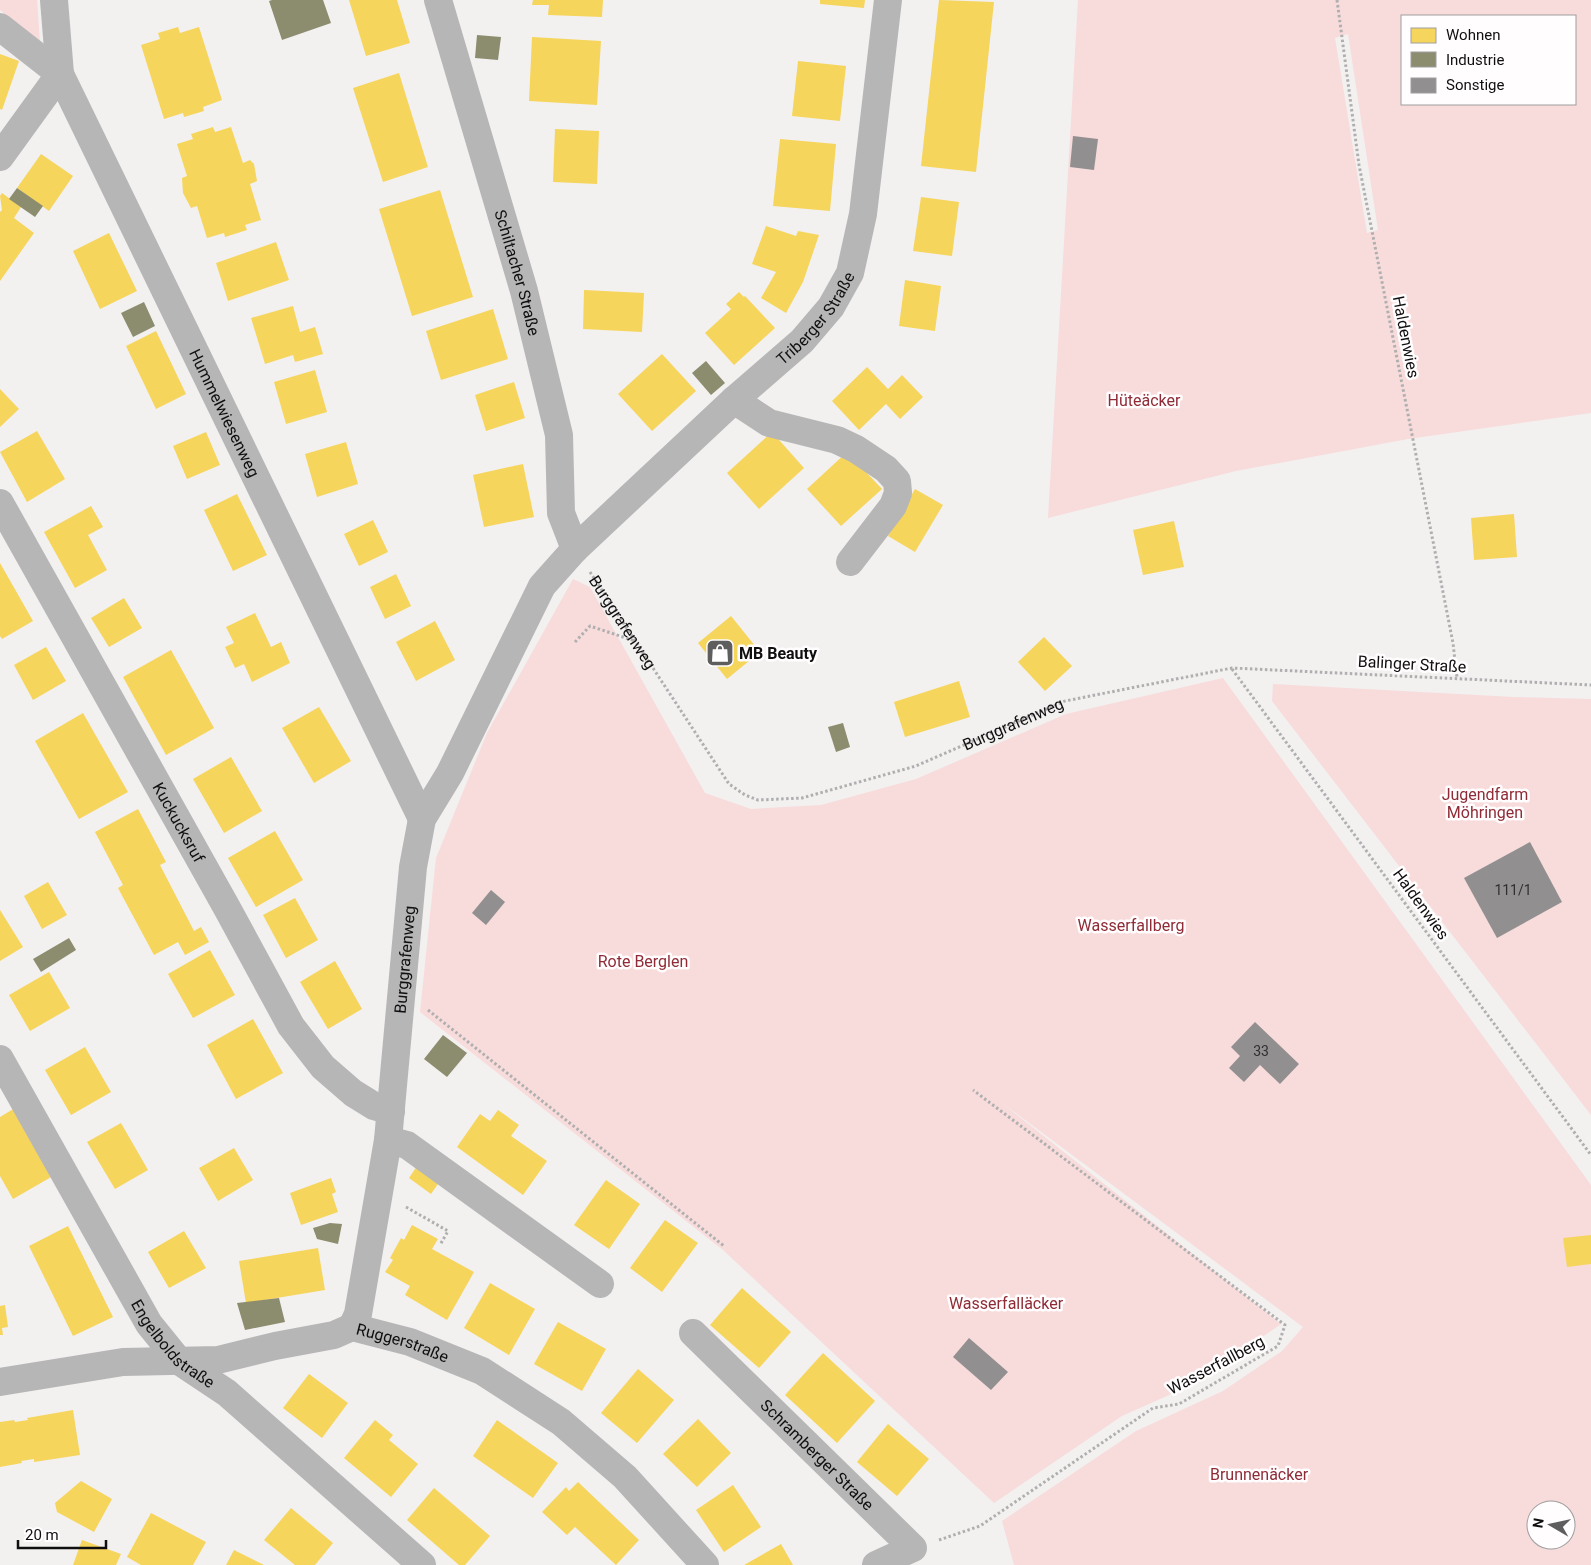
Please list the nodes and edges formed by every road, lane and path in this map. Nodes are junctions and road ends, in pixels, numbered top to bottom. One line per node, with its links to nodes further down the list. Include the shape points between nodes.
1 (54, 0): 6 (street, Hummelwiesenweg)
2 (438, 0): 10 (street, Schiltacher Straße, via 524,291 560,435 561,513)
3 (888, 0): 8 (street, Triberger Straße, via 864,214 850,273 831,307 802,340)
4 (1337, 0): 15 (path, Haldenwies, via 1360,165 1453,642)
5 (0, 27): 6 (street)
6 (60, 74): 7 (street); 17 (street, Hummelwiesenweg)
7 (0, 157)
8 (734, 400): 10 (street, Triberger Straße); 11 (street, via 769,423 838,440 886,469 897,481 898,493 893,506)
9 (0, 503): 21 (street, Kuckucksruf, via 291,1026 324,1067 352,1093 374,1106)
10 (575, 549): 12 (path, Burggrafenweg); 17 (street, Burggrafenweg, via 542,586 450,773)
11 (850, 562)
12 (636, 641): 13 (path, via 590,626); 14 (path, Burggrafenweg, via 729,784 745,796 758,800 802,798 916,766 1065,701)
13 (575, 642)
14 (1232, 668): 15 (path, Balinger Straße); 23 (path, Haldenwies)
15 (1457, 678): 16 (path, Balinger Straße)
16 (1591, 685)
17 (422, 819): 21 (street, Burggrafenweg, via 413,867)
18 (425, 1008): 26 (path)
19 (0, 1059): 30 (street, Engelboldstraße, via 149,1324)
20 (973, 1090): 32 (path, Wasserfallberg, via 1285,1325 1278,1346 1180,1404 1153,1408 980,1526)
21 (391, 1111): 22 (street, Burggrafenweg)
22 (388, 1140): 24 (street, Burggrafenweg); 27 (street, via 407,1146)
23 (1591, 1155)
24 (379, 1191): 25 (path, via 448,1231); 28 (street, Burggrafenweg, via 358,1314)
25 (440, 1245)
26 (724, 1246)
27 (600, 1284)
28 (352, 1327): 30 (street, Ruggerstraße, via 334,1335 218,1360); 34 (street, Ruggerstraße, via 410,1342 482,1371 561,1422 625,1477)
29 (693, 1333): 32 (street, Schramberger Straße)
30 (179, 1361): 31 (street, Ruggerstraße, via 123,1362); 33 (street, Engelboldstraße, via 227,1393)
31 (0, 1382)
32 (913, 1548): 35 (street)
33 (422, 1565)
34 (705, 1565)
35 (876, 1565)

